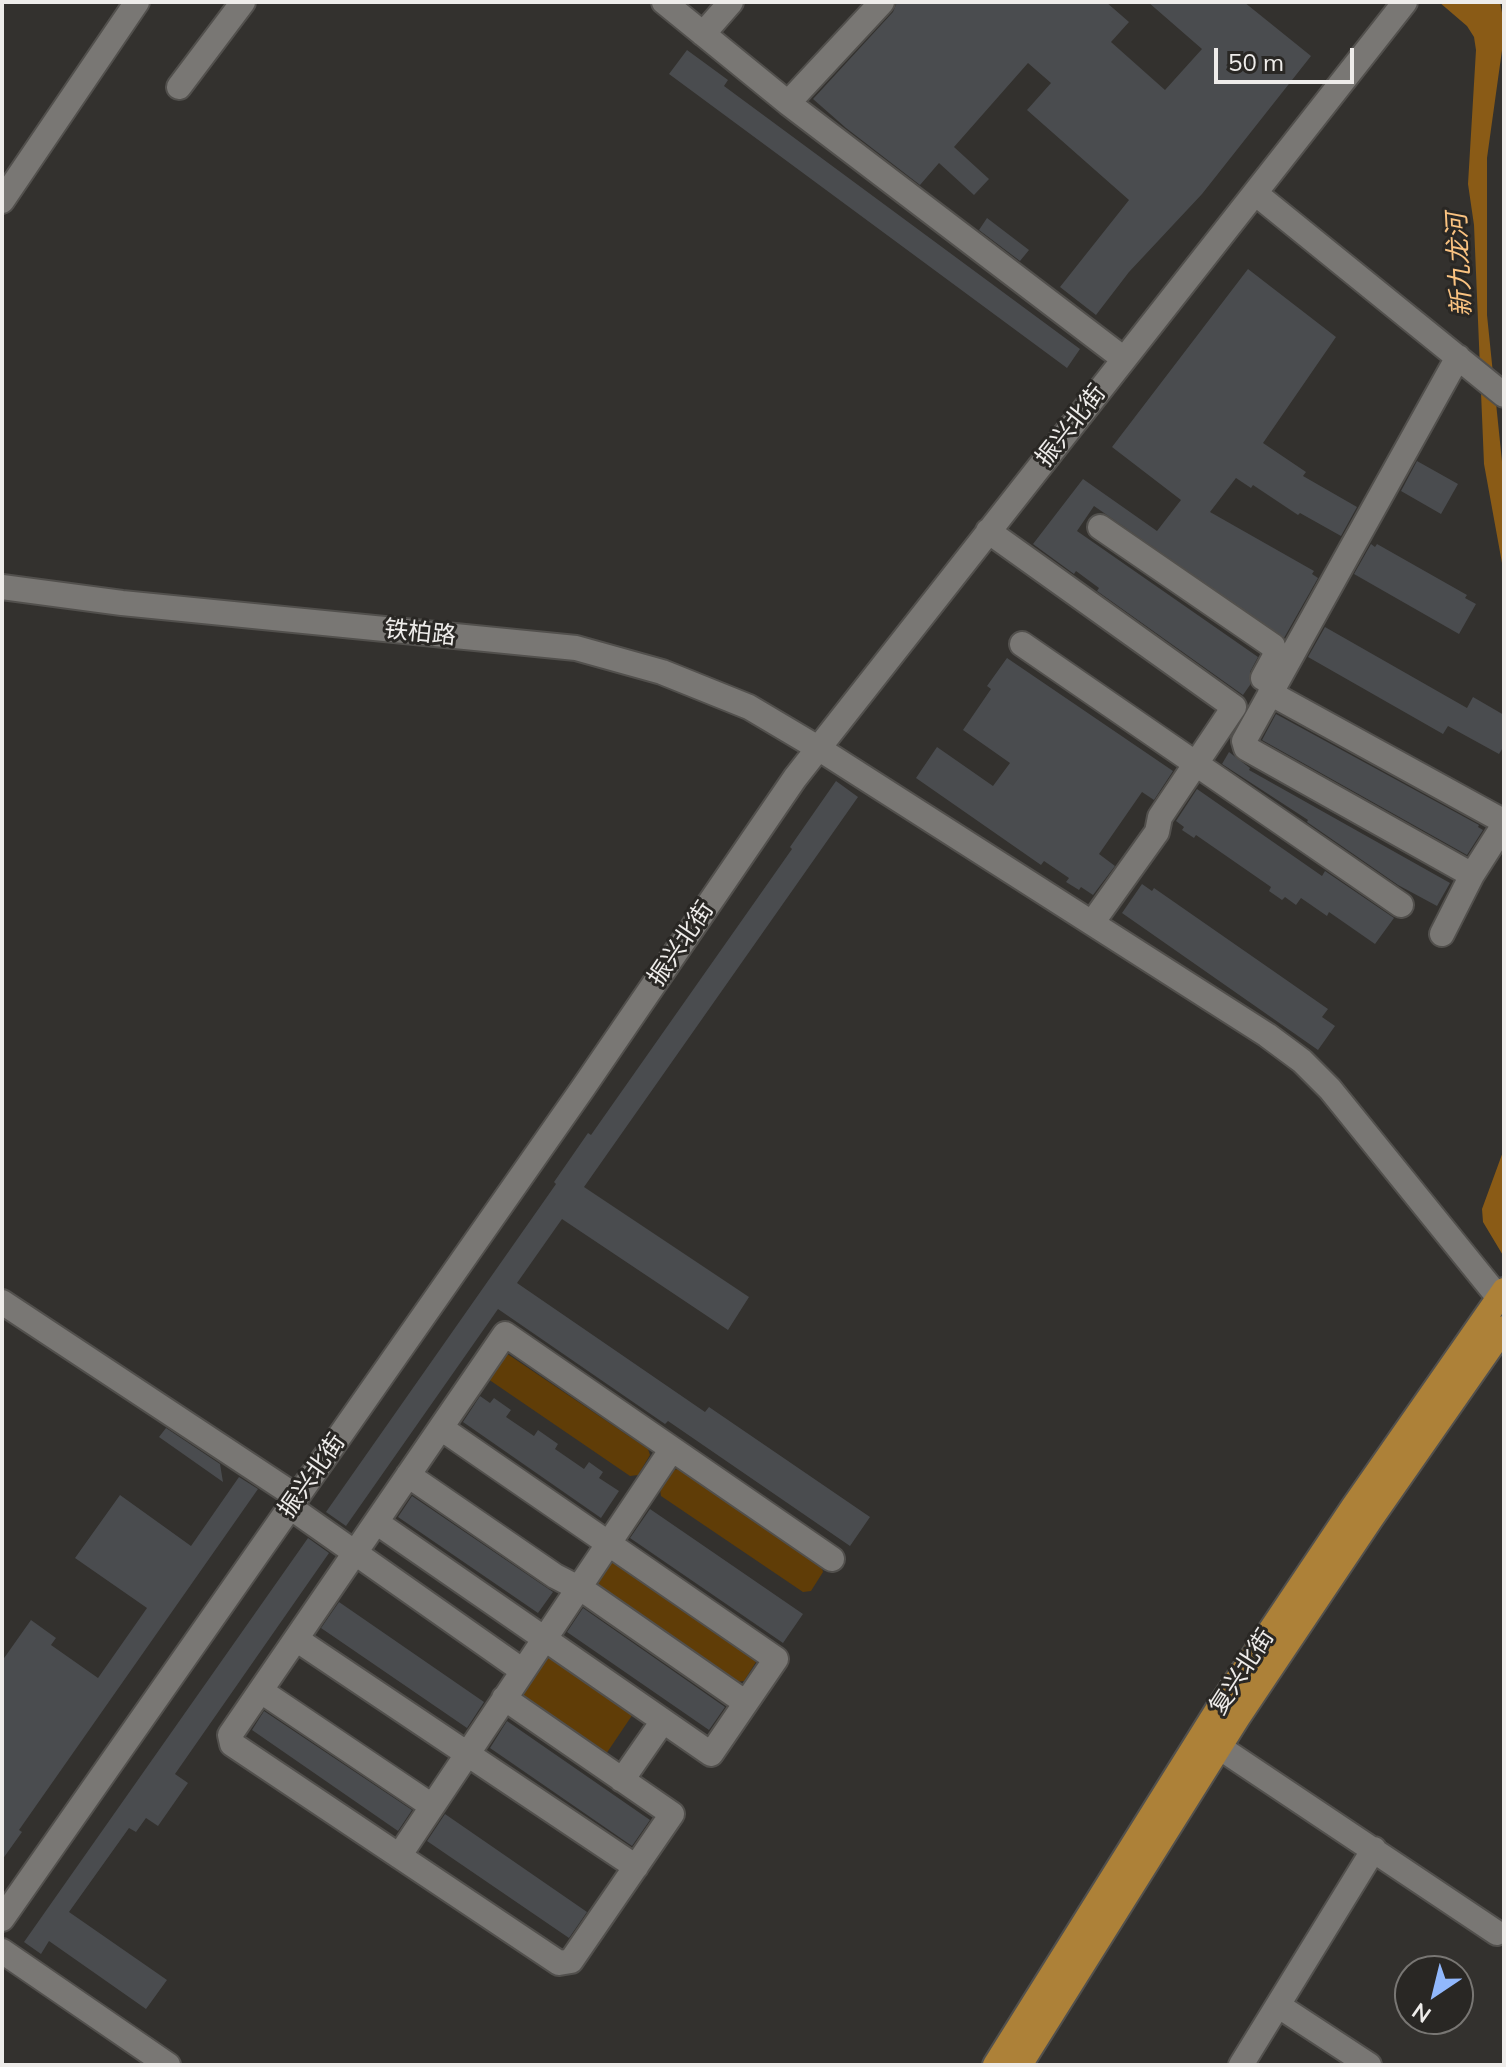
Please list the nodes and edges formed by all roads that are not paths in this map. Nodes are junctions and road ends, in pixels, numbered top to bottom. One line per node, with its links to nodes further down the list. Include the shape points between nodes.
1 (137, 2): 11 (street)
2 (243, 2): 8 (street)
3 (664, 2): 7 (street)
4 (731, 2): 7 (street)
5 (882, 2): 9 (street)
6 (1405, 2): 10 (street, 振兴北街)
7 (703, 34): 9 (street)
8 (179, 87)
9 (788, 103): 12 (street)
10 (1255, 193): 12 (street, 振兴北街); 13 (street)
11 (2, 201)
12 (1124, 359): 16 (street, 振兴北街)
13 (1464, 362): 14 (street); 19 (street)
14 (1503, 394)
15 (1100, 527): 20 (street, via 1273,646 1275,656 1251,698)
16 (988, 531): 20 (street); 21 (street, 振兴北街)
17 (2, 587): 21 (street, 铁柏路, via 576,648 662,672 749,707)
18 (1022, 644): 22 (street)
19 (1270, 693): 23 (street, via 1244,741 1246,748); 23 (street, via 1503,821)
20 (1234, 707): 22 (street)
21 (818, 748): 25 (street, 铁柏路); 33 (street, 振兴北街)
22 (1196, 764): 24 (street); 25 (street, via 1160,817 1157,832)
23 (1472, 875): 26 (street)
24 (1401, 905)
25 (1092, 923): 27 (street, 铁柏路, via 1302,1061)
26 (1442, 934)
27 (1501, 1294): 59 (main road, 复兴北街, via 1219,1707)
28 (2, 1302): 33 (street)
29 (1504, 1328): 46 (main road, 复兴北街)
30 (441, 1428): 31 (street, via 505,1334); 32 (street); 35 (street)
31 (672, 1449): 35 (street); 37 (street)
32 (408, 1475): 34 (street); 38 (street)
33 (294, 1502): 36 (street); 53 (street, 振兴北街)
34 (376, 1522): 36 (street); 40 (street)
35 (608, 1543): 38 (street); 44 (street, via 776,1659)
36 (355, 1553): 39 (street); 41 (street)
37 (832, 1559)
38 (578, 1588): 40 (street); 44 (street)
39 (296, 1639): 42 (street); 47 (street)
40 (544, 1639): 41 (street); 45 (street)
41 (523, 1671): 43 (street)
42 (261, 1691): 49 (street); 51 (street, via 230,1735 232,1744)
43 (504, 1698): 47 (street); 48 (street)
44 (746, 1703): 45 (street, via 711,1754)
45 (663, 1721): 48 (street)
46 (1219, 1747): 50 (street); 60 (main road, 复兴北街)
47 (467, 1754): 49 (street); 52 (street)
48 (622, 1780): 52 (street, via 672,1814)
49 (432, 1806): 51 (street)
50 (1374, 1849): 54 (street); 56 (street)
51 (399, 1856): 52 (street, via 559,1963 571,1961)
52 (636, 1867)
53 (2, 1919)
54 (1497, 1933)
55 (2, 1951): 58 (street)
56 (1279, 2006): 57 (street); 61 (street)
57 (1252, 2061)
58 (168, 2065)
59 (995, 2065)
60 (1020, 2065)
61 (1369, 2065)

